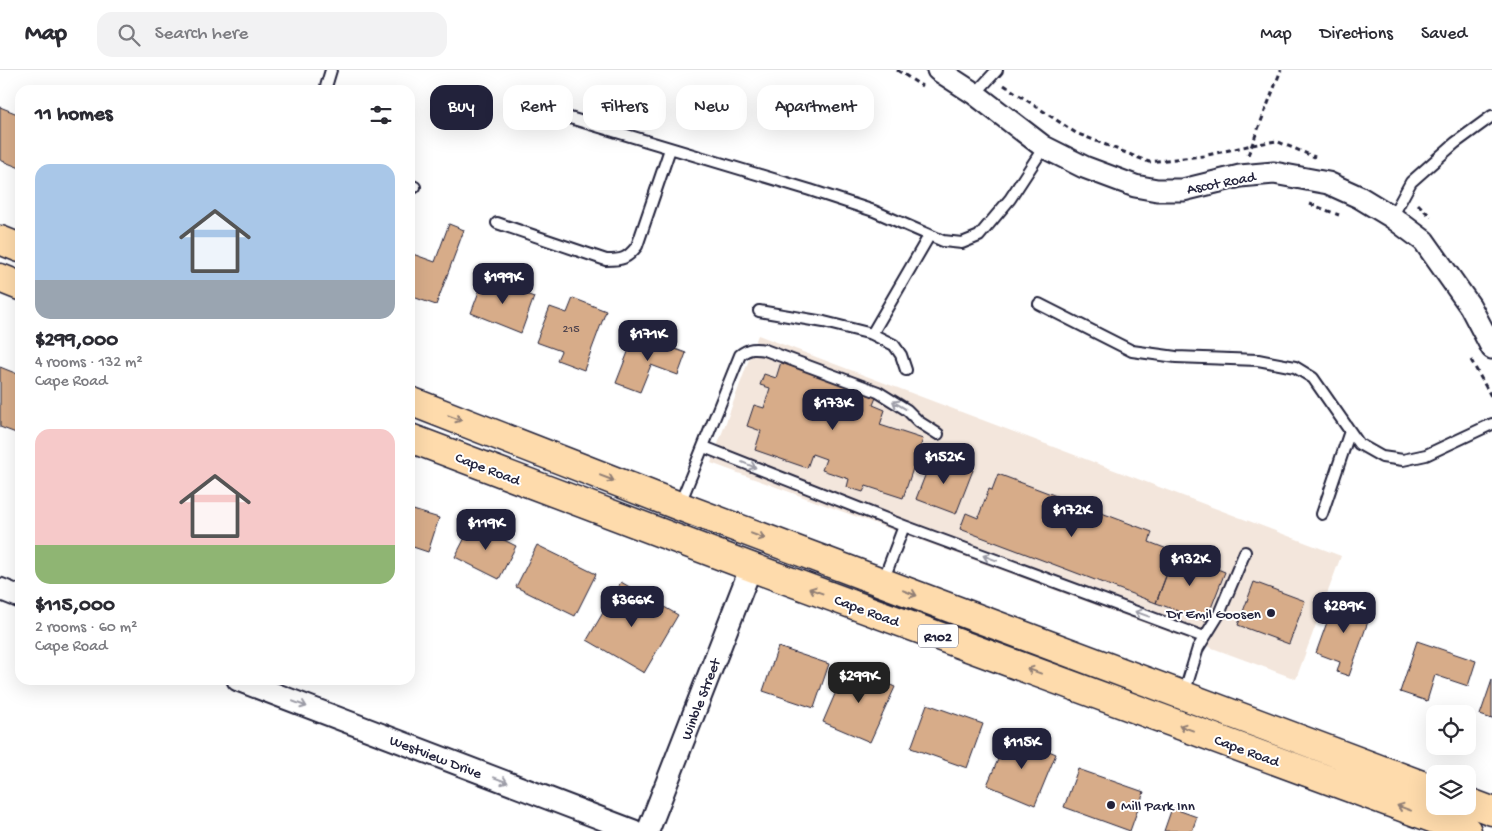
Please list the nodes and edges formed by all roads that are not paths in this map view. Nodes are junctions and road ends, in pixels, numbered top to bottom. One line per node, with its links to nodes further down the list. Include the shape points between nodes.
1 (331, 70): 4 (lane)
2 (938, 70): 5 (street, Ascot Road)
3 (997, 70): 5 (lane)
4 (326, 85)
5 (975, 94): 8 (street, Ascot Road)
6 (1492, 116): 10 (lane, via 1411,182)
7 (573, 119): 9 (lane)
8 (1044, 147): 10 (street, Ascot Road, via 1084,167 1135,186 1183,190 1240,176 1274,173 1328,183); 12 (lane, via 1010,199 979,236 962,242)
9 (670, 149): 11 (lane, via 637,246 621,260 606,260); 12 (lane, via 874,211)
10 (1392, 216): 20 (street, Ascot Road, via 1424,241 1470,306)
11 (497, 223)
12 (929, 236): 19 (lane)
13 (0, 240): 14 (main road)
14 (15, 246)
15 (0, 278): 16 (main road)
16 (15, 284)
17 (1039, 304): 24 (lane, via 1132,351 1176,357 1258,360 1294,366 1313,378)
18 (759, 311): 19 (lane)
19 (872, 334): 21 (lane, via 894,345)
20 (1492, 348)
21 (906, 370)
22 (415, 403): 28 (main road, Cape Road / R102, one-way to 28)
23 (1492, 424): 24 (lane, via 1426,455 1403,460 1382,457 1359,444)
24 (1350, 431): 29 (lane)
25 (938, 434): 27 (lane, one-way to 27, via 878,392 756,348 740,355)
26 (415, 440): 32 (main road, Cape Road / R102)
27 (704, 447): 28 (lane); 30 (lane, one-way to 30)
28 (679, 506): 33 (main road, Cape Road / R102, one-way to 33)
29 (1322, 514)
30 (904, 526): 33 (lane); 36 (lane, one-way to 30)
31 (1245, 552): 36 (lane, via 1219,614)
32 (752, 567): 43 (street, Winble Street); 44 (main road, Cape Road / R102, one-way to 32)
33 (882, 583): 38 (main road, Cape Road / R102, one-way to 38)
34 (0, 589): 35 (street)
35 (15, 595)
36 (1204, 637): 38 (lane)
37 (251, 685): 42 (street, Westview Drive, one-way to 42)
38 (1183, 695): 39 (main road, Cape Road / R102)
39 (1426, 787)
40 (1476, 805): 41 (main road)
41 (1492, 811)
42 (634, 831)
43 (648, 831)
44 (1466, 831)

